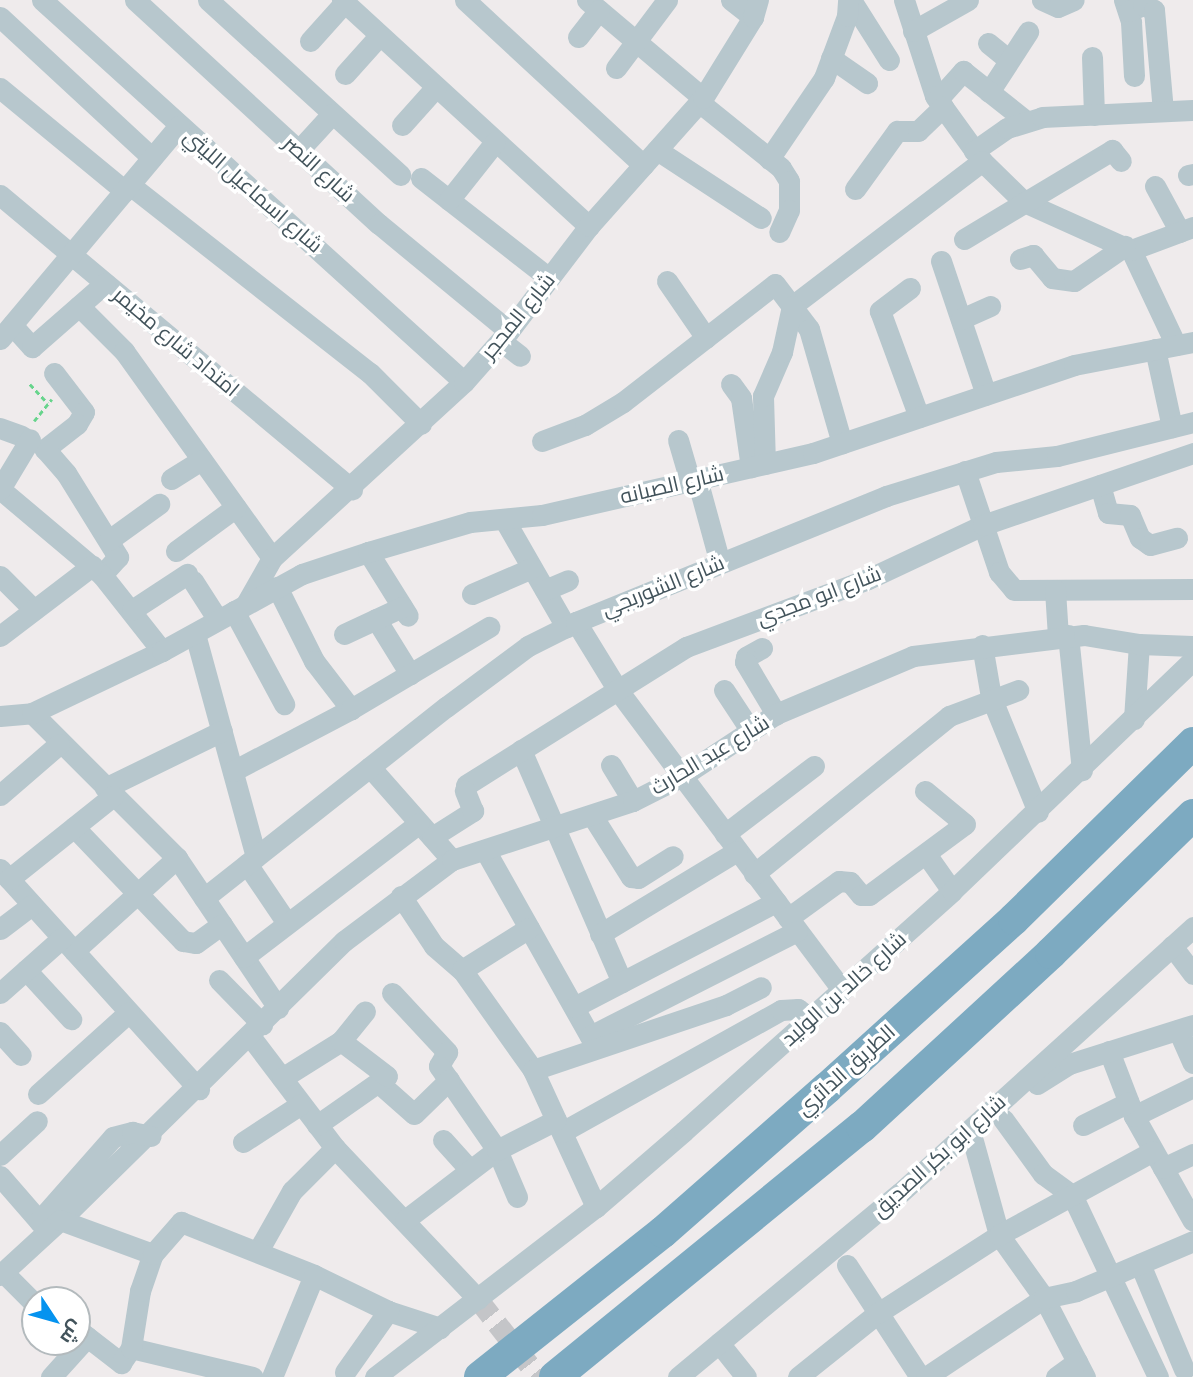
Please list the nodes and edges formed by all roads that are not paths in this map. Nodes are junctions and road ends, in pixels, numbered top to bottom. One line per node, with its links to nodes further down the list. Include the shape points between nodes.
1 (42, 0): 43 (street, شارع اسماعيل الليثي)
2 (135, 0): 45 (street, شارع النصر)
3 (208, 0): 39 (street)
4 (465, 0): 47 (street)
5 (667, 0): 22 (street)
6 (732, 0): 15 (street)
7 (849, 0): 25 (street, via 848,16); 27 (street)
8 (904, 0): 17 (street)
9 (968, 0): 17 (street)
10 (1042, 0): 11 (street, via 1058,6)
11 (1074, 0)
12 (343, 1): 19 (street); 21 (street)
13 (593, 3): 20 (street); 22 (street)
14 (1126, 6): 30 (street); 38 (street, via 1154,10)
15 (755, 9): 35 (street, شارع المحجر)
16 (0, 16): 48 (street)
17 (914, 31): 36 (street)
18 (1028, 32): 26 (street)
19 (380, 35): 29 (street); 33 (street)
20 (578, 37)
21 (310, 41)
22 (636, 41): 28 (street); 35 (street)
23 (988, 43): 26 (street)
24 (1092, 57): 40 (street)
25 (831, 58): 31 (street); 49 (street, via 824,78)
26 (1009, 60): 34 (street)
27 (888, 61)
28 (616, 68)
29 (345, 74)
30 (1134, 76)
31 (867, 83)
32 (0, 88): 54 (street)
33 (436, 88): 42 (street); 44 (street)
34 (989, 92): 36 (street, via 963,71); 41 (street)
35 (701, 100): 47 (street, شارع المحجر); 49 (street)
36 (940, 103): 46 (street); 55 (street, via 918,131 897,131)
37 (1193, 110): 38 (street)
38 (1163, 111): 40 (street)
39 (332, 114): 45 (street); 51 (street)
40 (1094, 114): 41 (street)
41 (1026, 121): 46 (street)
42 (402, 125)
43 (179, 126): 48 (street); 81 (street, شارع اسماعيل الليثي)
44 (495, 142): 57 (street); 60 (street)
45 (299, 150): 77 (street, شارع النصر)
46 (978, 156): 58 (street); 73 (street)
47 (650, 157): 59 (street); 60 (street, شارع المحجر)
48 (152, 158): 54 (street)
49 (769, 159): 62 (street, via 785,174 792,195)
50 (1121, 161): 58 (street, via 1112,150)
51 (400, 175)
52 (421, 178): 57 (street)
53 (1155, 186): 61 (street)
54 (127, 188): 65 (street); 87 (street, via 370,373)
55 (855, 189)
56 (0, 195): 65 (street, امتداد شارع مخيمر)
57 (449, 200): 68 (street)
58 (1024, 202): 63 (street); 64 (street)
59 (761, 218)
60 (589, 226): 68 (street, شارع المحجر)
61 (1186, 229): 64 (street)
62 (779, 232)
63 (964, 239)
64 (1128, 248): 66 (street, via 1074,281 1052,278 1033,255); 79 (street)
65 (71, 254): 70 (street, امتداد شارع مخيمر); 76 (street)
66 (1020, 259)
67 (941, 261): 75 (street)
68 (549, 278): 77 (street, شارع المحجر)
69 (667, 281): 78 (street)
70 (105, 283): 72 (street); 102 (street, امتداد شارع مخيمر)
71 (910, 288): 85 (street, via 880,311)
72 (79, 306): 76 (street, via 32,347); 95 (street, via 124,351)
73 (792, 306): 78 (street, via 775,284); 93 (street, via 809,329); 96 (street, via 782,352 763,396)
74 (990, 306): 75 (street)
75 (961, 319): 84 (street)
76 (6, 332)
77 (505, 336): 80 (street, شارع النصر); 81 (street, شارع المحجر)
78 (706, 338): 92 (street, via 604,415)
79 (1175, 345): 84 (street, شارع الصيانه, via 1074,365); 88 (street)
80 (520, 356)
81 (464, 382): 87 (street, شارع المحجر)
82 (55, 383): 90 (street, via 83,405 83,431)
83 (731, 384): 96 (street, via 741,398)
84 (986, 394): 85 (street, شارع الصيانه)
85 (919, 417): 93 (street, شارع الصيانه)
86 (1193, 422): 88 (street, شارع الشوربجي)
87 (421, 424): 102 (street, شارع المحجر)
88 (1172, 427): 97 (street, شارع الشوربجي, via 1057,456 1021,457)
89 (0, 428): 90 (street)
90 (33, 436): 101 (street); 108 (street, via 66,473)
91 (678, 440): 99 (street)
92 (542, 441)
93 (842, 443): 96 (street, شارع الصيانه)
94 (1191, 459): 100 (street, شارع ابو مجدي)
95 (202, 460): 98 (street); 104 (street)
96 (758, 465): 99 (street, شارع الصيانه)
97 (965, 471): 106 (street); 112 (street, شارع الشوربجي, via 886,496)
98 (171, 479)
99 (694, 480): 105 (street, شارع الصيانه, via 542,515); 112 (street)
100 (1100, 485): 106 (street, شارع ابو مجدي); 107 (street, via 1108,513 1130,515 1140,538 1150,545)
101 (0, 489): 114 (street)
102 (352, 489): 111 (street, شارع المحجر)
103 (159, 504): 108 (street)
104 (236, 507): 109 (street); 111 (street)
105 (504, 519): 110 (street, شارع الصيانه, via 470,522); 113 (street)
106 (983, 525): 120 (street, via 1004,583 1014,590); 139 (street, شارع ابو مجدي, via 868,579 686,646)
107 (1177, 538)
108 (109, 540): 114 (street, via 118,560)
109 (176, 551)
110 (368, 552): 117 (street, شارع الصيانه); 125 (street, via 405,612)
111 (272, 558): 124 (street, شارع المحجر)
112 (720, 562): 126 (street, شارع الشوربجي)
113 (532, 568): 119 (street); 121 (street)
114 (97, 570): 122 (street); 123 (street)
115 (0, 576): 122 (street)
116 (568, 580): 119 (street)
117 (276, 587): 124 (street, شارع الصيانه); 144 (street, via 314,661)
118 (1193, 589): 120 (street)
119 (545, 590): 126 (street)
120 (1055, 590): 130 (street)
121 (472, 594)
122 (34, 610): 131 (street)
123 (132, 610): 124 (street, via 190,577); 136 (street)
124 (233, 612): 128 (street, شارع الصيانه); 143 (street)
125 (376, 619): 129 (street); 138 (street)
126 (571, 625): 139 (street); 156 (street, شارع الشوربجي, via 528,646)
127 (489, 627): 138 (street)
128 (195, 634): 136 (street, شارع الصيانه); 149 (street)
129 (344, 634)
130 (1063, 635): 132 (street, شارع عبد الحارث); 133 (street, شارع عبد الحارث); 157 (street)
131 (0, 636)
132 (1139, 644): 134 (street, شارع عبد الحارث); 148 (street)
133 (982, 645): 142 (street); 146 (street, شارع عبد الحارث, via 912,656)
134 (1193, 646)
135 (762, 648): 146 (street, via 745,662)
136 (162, 651): 145 (street, شارع الصيانه)
137 (1193, 660): 148 (street, شارع خالد بن الوليد)
138 (410, 674): 144 (street)
139 (617, 689): 153 (street, شارع ابو مجدي); 159 (street)
140 (724, 690): 150 (street)
141 (1018, 690): 142 (street)
142 (991, 697): 164 (street); 178 (street, via 949,716)
143 (284, 704)
144 (351, 709): 158 (street)
145 (32, 713): 147 (street); 152 (street)
146 (776, 714): 150 (street, شارع عبد الحارث)
147 (0, 716)
148 (1134, 719): 157 (street, شارع خالد بن الوليد)
149 (222, 731): 158 (street); 161 (street)
150 (751, 731): 159 (street, شارع عبد الحارث)
151 (1193, 743): 278 (highway, الطريق الدائري, via 1014,919 827,1088 663,1232)
152 (59, 744): 161 (street); 162 (street)
153 (521, 750): 168 (street); 169 (street, شارع ابو مجدي, via 466,788 473,811)
154 (611, 765): 163 (street)
155 (814, 766): 170 (street)
156 (370, 767): 169 (street); 175 (street, شارع الشوربجي)
157 (1082, 770): 164 (street, شارع خالد بن الوليد)
158 (233, 771): 175 (street)
159 (681, 776): 163 (street, شارع عبد الحارث); 170 (street)
160 (925, 791): 172 (street, via 965,824)
161 (109, 792): 167 (street); 174 (street)
162 (0, 795)
163 (634, 801): 166 (street, شارع عبد الحارث)
164 (1038, 812): 179 (street, شارع خالد بن الوليد)
165 (1193, 815): 279 (highway, via 862,1127)
166 (593, 817): 168 (street, شارع عبد الحارث); 173 (street, via 631,877 638,878)
167 (74, 827): 177 (street); 180 (street)
168 (555, 828): 171 (street, شارع عبد الحارث); 192 (street)
169 (425, 830): 176 (street); 187 (street)
170 (731, 843): 178 (street); 192 (street)
171 (485, 850): 176 (street, شارع عبد الحارث); 190 (street)
172 (926, 853): 179 (street); 181 (street)
173 (673, 856)
174 (177, 859): 180 (street); 183 (street)
175 (252, 860): 183 (street, شارع الشوربجي); 187 (street)
176 (452, 860): 182 (street, شارع عبد الحارث)
177 (4, 874): 184 (street)
178 (754, 874): 186 (street)
179 (953, 891): 203 (street, شارع خالد بن الوليد)
180 (138, 894): 188 (street, via 183,941 195,943); 193 (street)
181 (865, 895): 185 (street); 186 (street, via 850,882 839,881)
182 (401, 896): 197 (street, via 434,946); 207 (street, شارع عبد الحارث, via 344,941)
183 (204, 898): 188 (street)
184 (32, 905): 191 (street); 193 (street)
185 (877, 915)
186 (787, 917): 200 (street); 202 (street); 203 (street)
187 (287, 923): 195 (street)
188 (222, 924): 195 (street)
189 (1193, 927): 194 (street, شارع ابو بكر الصديق)
190 (529, 928): 197 (street); 206 (street)
191 (0, 929)
192 (600, 934): 200 (street)
193 (68, 944): 196 (street); 209 (street)
194 (1172, 946): 198 (street); 245 (street, شارع ابو بكر الصديق)
195 (244, 957): 207 (street)
196 (26, 970): 204 (street); 211 (street)
197 (462, 970): 221 (street)
198 (1193, 974)
199 (219, 980): 214 (street)
200 (622, 982): 206 (street)
201 (761, 987): 210 (street)
202 (683, 989): 210 (street); 217 (street)
203 (842, 990): 212 (street, شارع خالد بن الوليد)
204 (0, 993)
205 (392, 993): 223 (street, via 447,1052 439,1065)
206 (574, 1007): 217 (street)
207 (278, 1008): 214 (street, شارع عبد الحارث)
208 (365, 1011): 216 (street)
209 (129, 1012): 226 (street); 227 (street)
210 (690, 1017): 217 (street)
211 (71, 1019)
212 (811, 1019): 234 (street, via 798,1009 781,1010); 248 (street, شارع خالد بن الوليد)
213 (1186, 1027): 218 (street); 220 (street)
214 (256, 1030): 222 (street); 226 (street, شارع عبد الحارث)
215 (0, 1032): 219 (street)
216 (341, 1041): 222 (street); 224 (street, via 386,1074)
217 (594, 1042): 221 (street)
218 (1109, 1051): 229 (street); 230 (street, via 1054,1071)
219 (21, 1055)
220 (1193, 1063)
221 (533, 1070): 234 (street)
222 (282, 1078): 228 (street)
223 (449, 1080): 224 (street, via 414,1114); 239 (street)
224 (380, 1084): 232 (street)
225 (1193, 1087): 229 (street)
226 (199, 1088): 251 (street, شارع عبد الحارث)
227 (38, 1094)
228 (301, 1104): 232 (street); 237 (street)
229 (1132, 1109): 233 (street); 242 (street)
230 (1003, 1119): 236 (street); 246 (street, via 1043,1174)
231 (37, 1121): 241 (street)
232 (317, 1125): 238 (street)
233 (1083, 1125)
234 (559, 1126): 239 (street); 248 (street)
235 (443, 1140): 243 (street)
236 (973, 1141): 245 (street, via 920,1187); 252 (street)
237 (243, 1142)
238 (335, 1148): 249 (street); 254 (street, via 292,1191)
239 (497, 1150): 243 (street); 247 (street)
240 (1193, 1154): 242 (street)
241 (0, 1155)
242 (1158, 1159): 246 (street); 250 (street)
243 (470, 1170): 249 (street)
244 (0, 1176): 251 (street)
245 (900, 1193): 268 (street, شارع ابو بكر الصديق)
246 (1072, 1195): 252 (street); 260 (street)
247 (517, 1197)
248 (594, 1204): 262 (street, شارع خالد بن الوليد)
249 (405, 1220): 262 (street)
250 (1193, 1221)
251 (49, 1224): 255 (street); 258 (street, شارع عبد الحارث)
252 (999, 1235): 263 (street); 265 (street)
253 (1193, 1241): 256 (street)
254 (258, 1251): 255 (street, via 187,1221 177,1224); 259 (street)
255 (153, 1254): 269 (street, via 138,1300)
256 (1140, 1264): 260 (street); 272 (street)
257 (847, 1265): 265 (street)
258 (1, 1273): 261 (street)
259 (314, 1275): 264 (street); 276 (street)
260 (1109, 1277): 263 (street); 286 (street)
261 (21, 1291)
262 (474, 1294): 266 (street, شارع خالد بن الوليد)
263 (1044, 1298): 271 (street); 284 (street)
264 (388, 1311): 266 (street); 273 (street)
265 (878, 1313): 282 (street); 283 (street)
266 (440, 1328): 277 (street, شارع خالد بن الوليد)
267 (91, 1340): 269 (street, via 121,1363)
268 (719, 1343): 280 (street, شارع ابو بكر الصديق); 281 (street)
269 (131, 1348): 275 (street)
270 (66, 1356): 274 (street)
271 (1081, 1369): 285 (street)
272 (1183, 1369)
273 (345, 1373)
274 (51, 1377)
275 (253, 1377)
276 (272, 1377)
277 (375, 1377)
278 (480, 1377)
279 (555, 1377)
280 (678, 1377)
281 (746, 1377)
282 (798, 1377)
283 (920, 1377)
284 (926, 1377)
285 (1056, 1377)
286 (1158, 1377)

